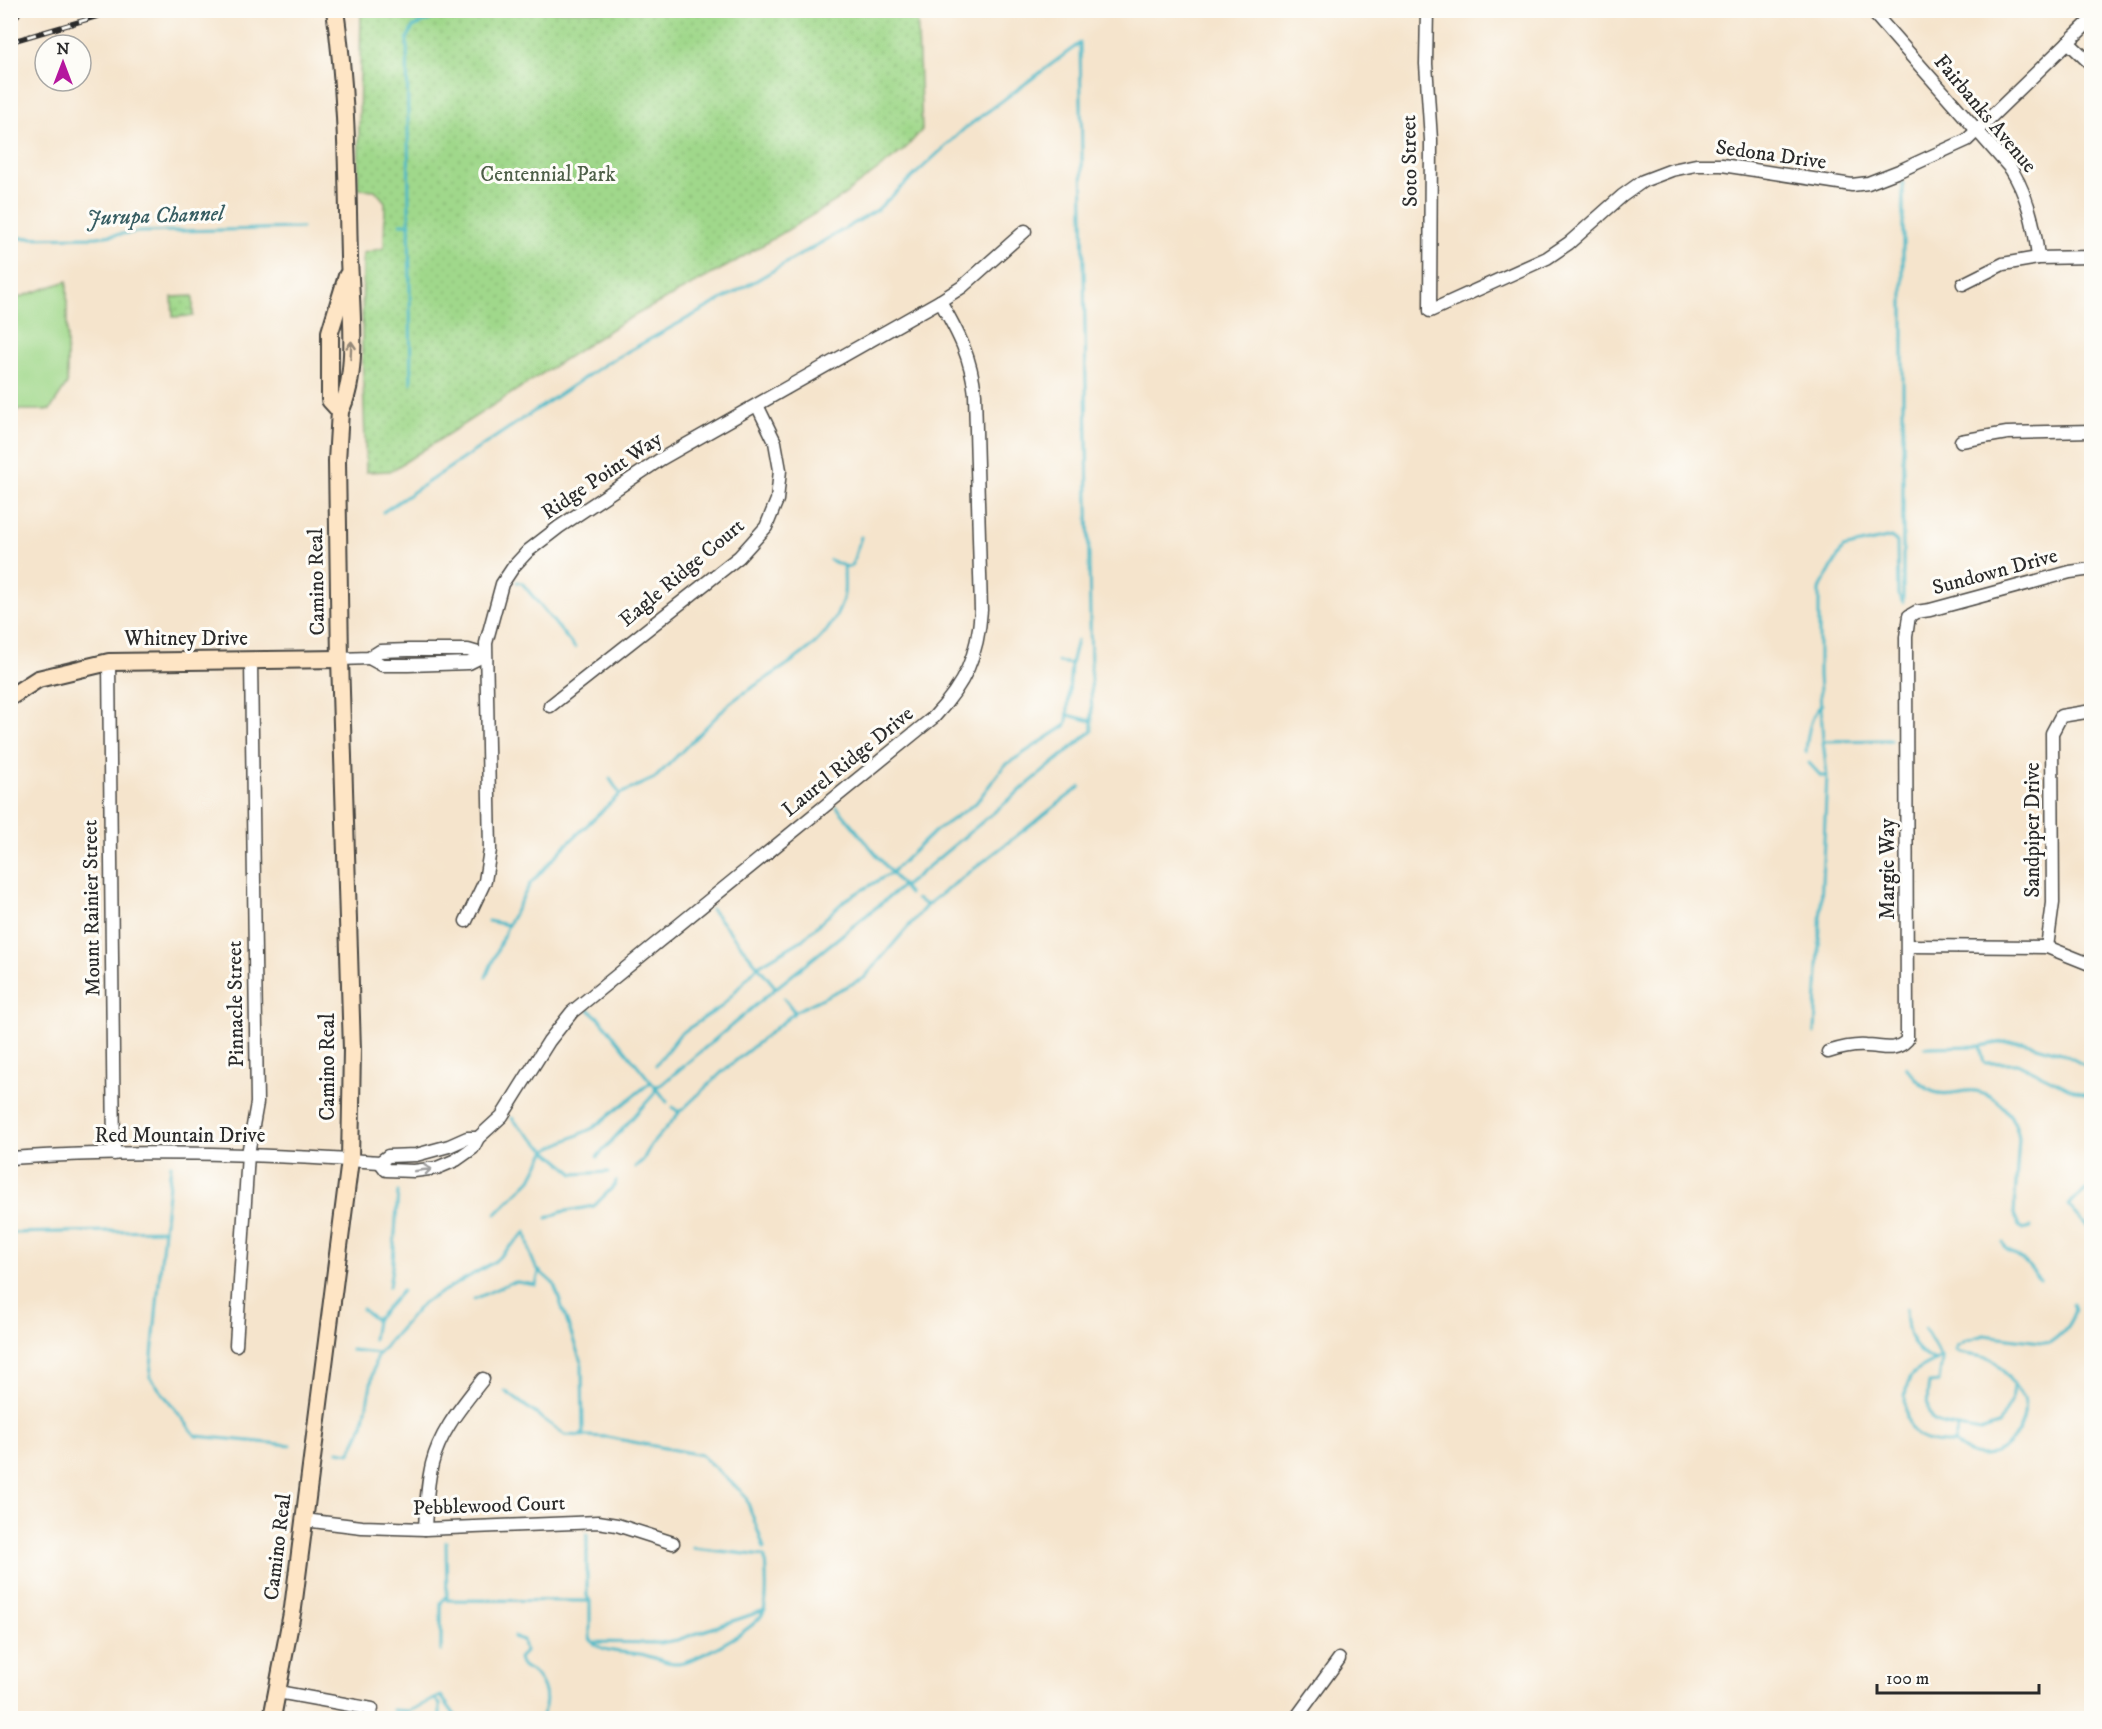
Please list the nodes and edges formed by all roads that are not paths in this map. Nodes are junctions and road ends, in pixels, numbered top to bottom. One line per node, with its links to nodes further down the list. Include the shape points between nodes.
1 (335, 10): 22 (main road, Camino Real, via 343,91 349,269 328,351 330,400 340,411)
2 (1427, 10): 13 (street, Soto Street)
3 (1871, 10): 7 (street, Fairbanks Avenue)
4 (2091, 19): 5 (street, Sedona Drive)
5 (2068, 42): 6 (street); 7 (street, Sedona Drive)
6 (2091, 65)
7 (1977, 131): 10 (street, Fairbanks Avenue, via 2021,185 2033,221); 13 (street, Sedona Drive, via 1967,140 1868,183 1852,185 1722,165 1672,170 1642,181 1547,258)
8 (1025, 231): 12 (street, Ridge Point Way)
9 (2091, 257): 10 (street)
10 (2038, 258): 11 (street, via 2003,264)
11 (1963, 284)
12 (940, 302): 14 (street, Ridge Point Way); 34 (street, Laurel Ridge Drive, via 966,349 975,394 981,610 979,636 965,677 934,717 572,1012 502,1116)
13 (1430, 311)
14 (757, 405): 20 (street, Ridge Point Way, via 661,459 528,550 502,584); 27 (street, Eagle Ridge Court, via 775,442 780,470 777,500 766,527 739,556)
15 (2091, 431): 16 (street, via 2007,432)
16 (1961, 441)
17 (2091, 569): 18 (street, Sundown Drive)
18 (1909, 616): 30 (street, Margie Way)
19 (408, 650): 20 (street, Whitney Drive, via 468,650); 21 (street, Whitney Drive, via 380,651); 25 (street)
20 (485, 655): 25 (street, Whitney Drive, via 469,663); 29 (street, Ridge Point Way, via 490,850 485,881)
21 (369, 658): 22 (street, Whitney Drive); 25 (street, Whitney Drive, via 382,665)
22 (340, 659): 23 (main road, Whitney Drive); 39 (main road, Camino Real, via 352,1050)
23 (251, 661): 24 (main road, Whitney Drive); 37 (street, Pinnacle Street, via 257,1103)
24 (109, 662): 26 (main road, Whitney Drive, via 39,679); 36 (street, Mount Rainier Street)
25 (408, 665)
26 (10, 698)
27 (550, 706)
28 (2091, 711): 31 (street, Sandpiper Drive, via 2061,716 2052,733 2053,903)
29 (466, 921)
30 (1908, 946): 31 (street); 33 (street, Margie Way, via 1907,1040 1896,1048 1846,1047)
31 (2047, 947): 32 (street)
32 (2091, 965)
33 (1828, 1052)
34 (478, 1138): 35 (street, Laurel Ridge Drive, via 467,1138); 41 (street, Laurel Ridge Drive, via 473,1148)
35 (439, 1150): 40 (street, Laurel Ridge Drive, via 388,1156); 41 (street)
36 (114, 1154): 37 (street, Red Mountain Drive); 38 (street, Red Mountain Drive)
37 (248, 1154): 39 (street, Red Mountain Drive); 42 (street, Pinnacle Street)
38 (10, 1158)
39 (350, 1160): 40 (street, Laurel Ridge Drive); 44 (main road, Camino Real)
40 (380, 1162): 41 (street, Laurel Ridge Drive, one-way to 41, via 392,1171 426,1170)
41 (447, 1164)
42 (236, 1345)
43 (483, 1379): 45 (street, via 440,1441 428,1485)
44 (304, 1520): 45 (street, Pebblewood Court); 48 (main road, Camino Real)
45 (425, 1529): 46 (street, Pebblewood Court, via 598,1522)
46 (673, 1543)
47 (1339, 1659): 51 (street)
48 (278, 1692): 49 (street); 50 (main road, Camino Real)
49 (372, 1709)
50 (272, 1719)
51 (1296, 1719)

